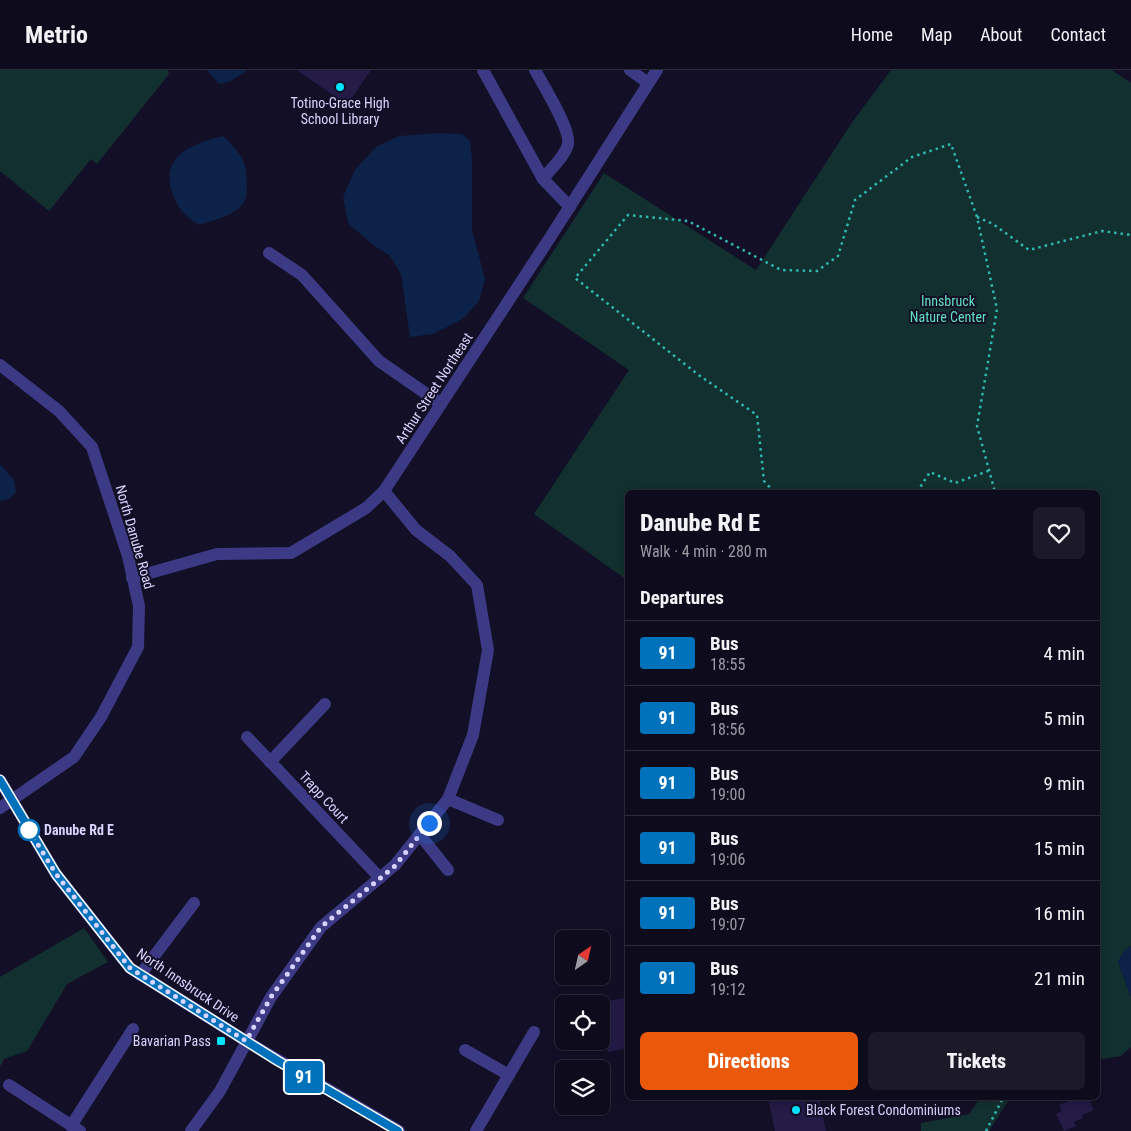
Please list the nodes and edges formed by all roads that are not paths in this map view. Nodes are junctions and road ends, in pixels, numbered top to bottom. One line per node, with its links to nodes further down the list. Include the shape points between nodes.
1 (483, 70): 6 (street)
2 (535, 70): 6 (street, via 568,131 566,150)
3 (630, 70): 5 (street)
4 (657, 70): 5 (street, Arthur Street Northeast)
5 (648, 82): 7 (street, Arthur Street Northeast)
6 (543, 179): 7 (street)
7 (570, 207): 10 (street, Arthur Street Northeast)
8 (268, 253): 10 (street, via 302,276 379,361)
9 (0, 365): 12 (street, North Danube Road, via 59,411 92,447 128,556)
10 (441, 404): 11 (street, Arthur Street Northeast)
11 (384, 491): 12 (street, Arthur Street Northeast, via 366,508 291,553 217,554); 17 (street, via 416,530 450,556 477,585 488,650 473,735)
12 (132, 578): 18 (street, North Danube Road, via 139,606 138,647 120,682 74,757)
13 (325, 704): 15 (street)
14 (247, 737): 15 (street, Trapp Court)
15 (270, 762): 23 (street, Trapp Court)
16 (0, 780): 18 (street, North Innsbruck Drive)
17 (448, 799): 20 (street); 21 (street)
18 (12, 801): 19 (street, North Danube Road); 25 (street, North Innsbruck Drive, via 56,874 130,968)
19 (0, 808)
20 (498, 820)
21 (420, 835): 22 (street); 23 (street, via 395,866)
22 (448, 870)
23 (380, 878): 28 (street, via 321,927 271,997)
24 (194, 903): 25 (street)
25 (140, 975): 28 (street, North Innsbruck Drive)
26 (133, 1029): 32 (street)
27 (534, 1032): 30 (street)
28 (246, 1041): 33 (street, via 220,1091); 34 (street, North Innsbruck Drive)
29 (465, 1050): 30 (street)
30 (509, 1075): 35 (street)
31 (9, 1085): 32 (street)
32 (76, 1128)
33 (191, 1131)
34 (398, 1131)
35 (476, 1131)

